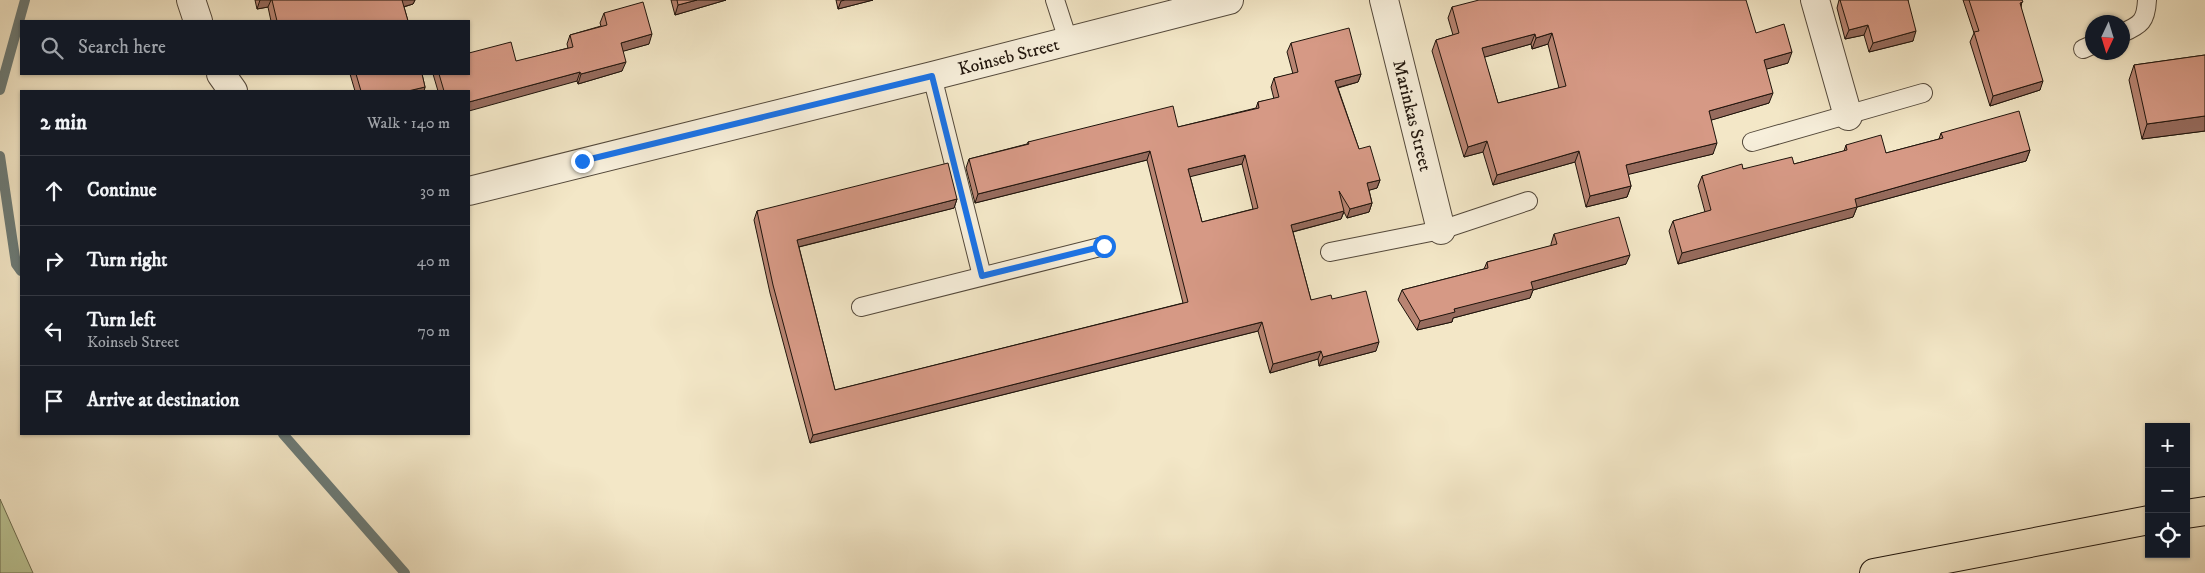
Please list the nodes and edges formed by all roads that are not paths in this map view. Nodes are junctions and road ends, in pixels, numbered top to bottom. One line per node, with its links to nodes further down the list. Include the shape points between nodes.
1 (192, 0): 7 (street)
2 (1055, 0): 9 (lane)
3 (1229, 0): 9 (street, Koinseb Street)
4 (1384, 0): 18 (street, Marinkas Street)
5 (1815, 0): 14 (street)
6 (2147, 0): 8 (lane, via 2146,12 2139,26)
7 (198, 20)
8 (2130, 30)
9 (1068, 40): 11 (street, Koinseb Street)
10 (222, 75): 12 (street)
11 (932, 76): 16 (street, Koinseb Street); 21 (lane)
12 (232, 90)
13 (1923, 93): 14 (lane)
14 (1848, 116): 15 (lane)
15 (1752, 142)
16 (470, 191)
17 (1528, 201): 18 (lane)
18 (1441, 230): 20 (lane)
19 (1104, 246): 21 (lane)
20 (1330, 252)
21 (982, 276): 22 (lane)
22 (861, 307)
23 (2205, 511): 24 (highway)
24 (2190, 513)
25 (2145, 521): 26 (highway)
26 (1874, 573)

